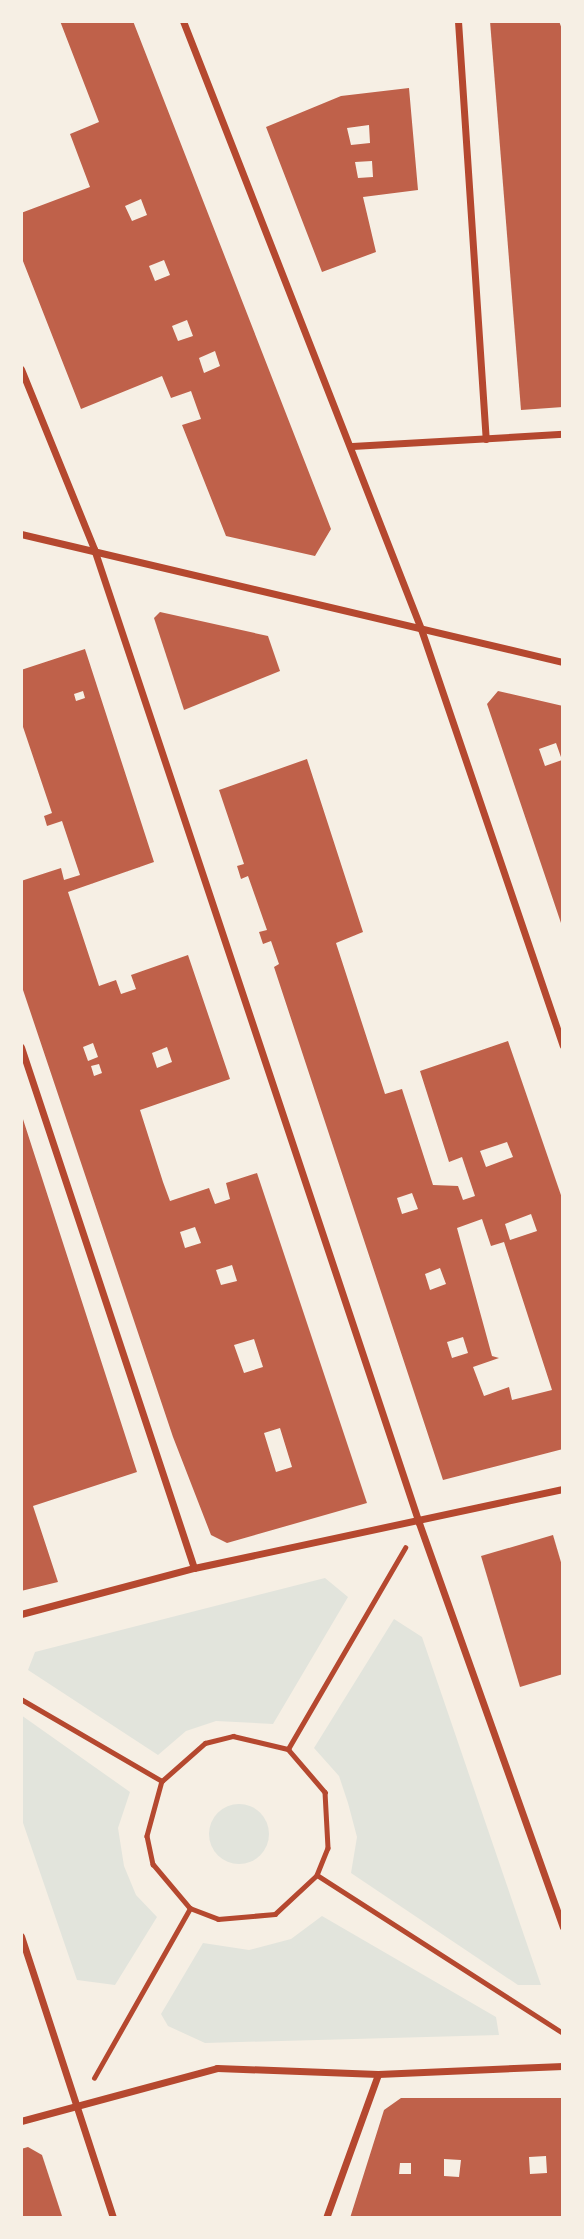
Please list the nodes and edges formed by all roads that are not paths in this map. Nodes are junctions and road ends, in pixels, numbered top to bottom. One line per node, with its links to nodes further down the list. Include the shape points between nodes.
1 (183, 21): 6 (street)
2 (458, 21): 5 (street)
3 (21, 369): 8 (street)
4 (563, 434): 5 (street)
5 (486, 439): 6 (street)
6 (352, 446): 9 (street)
7 (21, 534): 8 (street)
8 (94, 549): 9 (street); 14 (street)
9 (421, 629): 10 (street); 11 (street)
10 (563, 662)
11 (563, 1045)
12 (21, 1047): 15 (street)
13 (563, 1489): 14 (street)
14 (419, 1523): 15 (street); 17 (street)
15 (194, 1568): 16 (street)
16 (21, 1614)
17 (563, 1927)
18 (21, 1936): 21 (street)
19 (563, 2066): 20 (street)
20 (378, 2074): 21 (street, via 218,2068); 24 (street)
21 (78, 2105): 22 (street); 23 (street)
22 (21, 2121)
23 (113, 2218)
24 (326, 2218)

